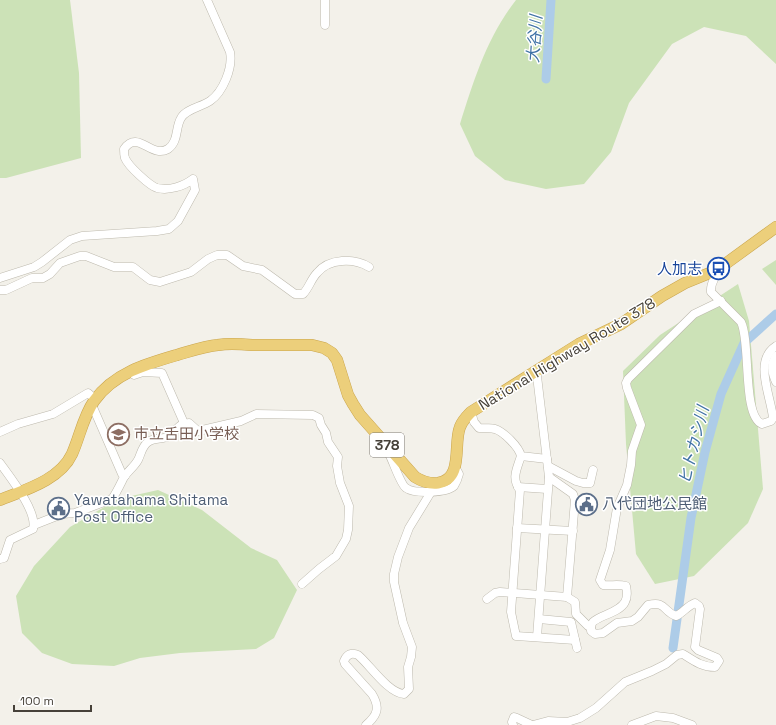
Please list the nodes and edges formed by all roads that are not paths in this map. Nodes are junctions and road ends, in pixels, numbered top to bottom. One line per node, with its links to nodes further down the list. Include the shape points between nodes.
1 (207, 0): 7 (street, via 231,58 225,82 210,101 181,117 175,140 168,149 158,151 136,142 130,143 124,149 128,163 158,188 178,186 193,179 195,190 178,222 169,229 157,231 82,236 70,240 34,267)
2 (325, 0): 3 (street)
3 (325, 25)
4 (776, 227): 6 (highway, National Highway Route 378)
5 (369, 266): 8 (street, via 362,262 350,261 325,266 317,272 303,294 299,295 262,270 243,266 227,255 217,255 191,272 160,282 150,280 133,267 114,266 80,256 60,264 43,278 32,278 6,290)
6 (717, 270): 9 (street, via 710,286 711,292); 12 (highway, National Highway Route 378, via 662,296 621,324 579,344)
7 (0, 278)
8 (0, 290)
9 (721, 301): 10 (street, via 744,327 753,413 762,424 773,418 765,363 771,349); 43 (street, via 694,314 626,383 641,425 632,450 628,485 617,508 610,550 600,580 603,585 626,586 627,595 619,608 593,622)
10 (776, 346)
11 (776, 356): 14 (street, via 772,367)
12 (535, 371): 16 (highway, National Highway Route 378); 22 (street)
13 (119, 378): 15 (highway, 378); 17 (street, via 123,380 143,372 162,373); 19 (highway, 378, via 148,364 218,344 312,345 324,348 338,360 348,395 360,415)
14 (776, 382)
15 (94, 402): 18 (street, via 88,393 53,414); 25 (street); 29 (highway, 378, via 83,421 66,464 50,478)
16 (471, 412): 20 (street, via 479,428 495,429 513,443); 23 (highway, National Highway Route 378, via 464,418 457,436)
17 (184, 423): 25 (street, via 169,436 148,442 132,470); 37 (street, via 189,423 198,431 241,421 256,414 313,415 319,418 328,442 338,457 340,483 349,506 348,530 336,556)
18 (0, 432)
19 (389, 446): 23 (highway, 378, via 422,482 443,482 451,476); 30 (street, via 387,450 406,488)
20 (520, 456): 22 (street); 27 (street, via 514,478)
21 (0, 463): 29 (street)
22 (548, 463): 24 (street, via 583,483 590,483); 26 (street)
23 (455, 467): 30 (street, via 459,474 455,485 449,489)
24 (593, 470)
25 (125, 476): 32 (street, via 112,499 75,513 62,514)
26 (549, 477): 28 (street); 35 (street, via 573,494)
27 (518, 487): 28 (street); 33 (street, via 520,490)
28 (547, 488): 34 (street)
29 (21, 492): 31 (highway, 378); 32 (street)
30 (430, 492): 45 (street, via 409,528 394,574 403,622 412,647 408,667 409,689 404,694 396,692 358,655 352,653 344,661 375,698 377,712)
31 (0, 500)
32 (34, 524): 36 (street, via 33,529 10,540 4,558)
33 (517, 528): 34 (street); 38 (street)
34 (544, 529): 35 (street); 39 (street)
35 (573, 531): 40 (street)
36 (0, 558)
37 (302, 584)
38 (512, 593): 39 (street); 41 (street, via 495,593); 44 (street, via 511,612 516,636)
39 (540, 595): 40 (street); 42 (street)
40 (567, 597): 43 (street, via 575,602 578,617)
41 (486, 599)
42 (539, 619): 44 (street); 44 (street, via 571,622 576,644 570,640)
43 (591, 627): 47 (street, via 595,634 604,633 617,623 632,621 648,605 654,603 661,604 676,616 695,604 700,609 695,647 719,661 715,667 709,667 698,664 684,654 677,655 666,664 625,682 596,708 580,718 567,722 548,721)
44 (537, 637)
45 (366, 725)
46 (513, 725): 47 (street, via 514,717)
47 (533, 725)
48 (632, 725): 49 (street, via 656,716 673,718)
49 (692, 725)

